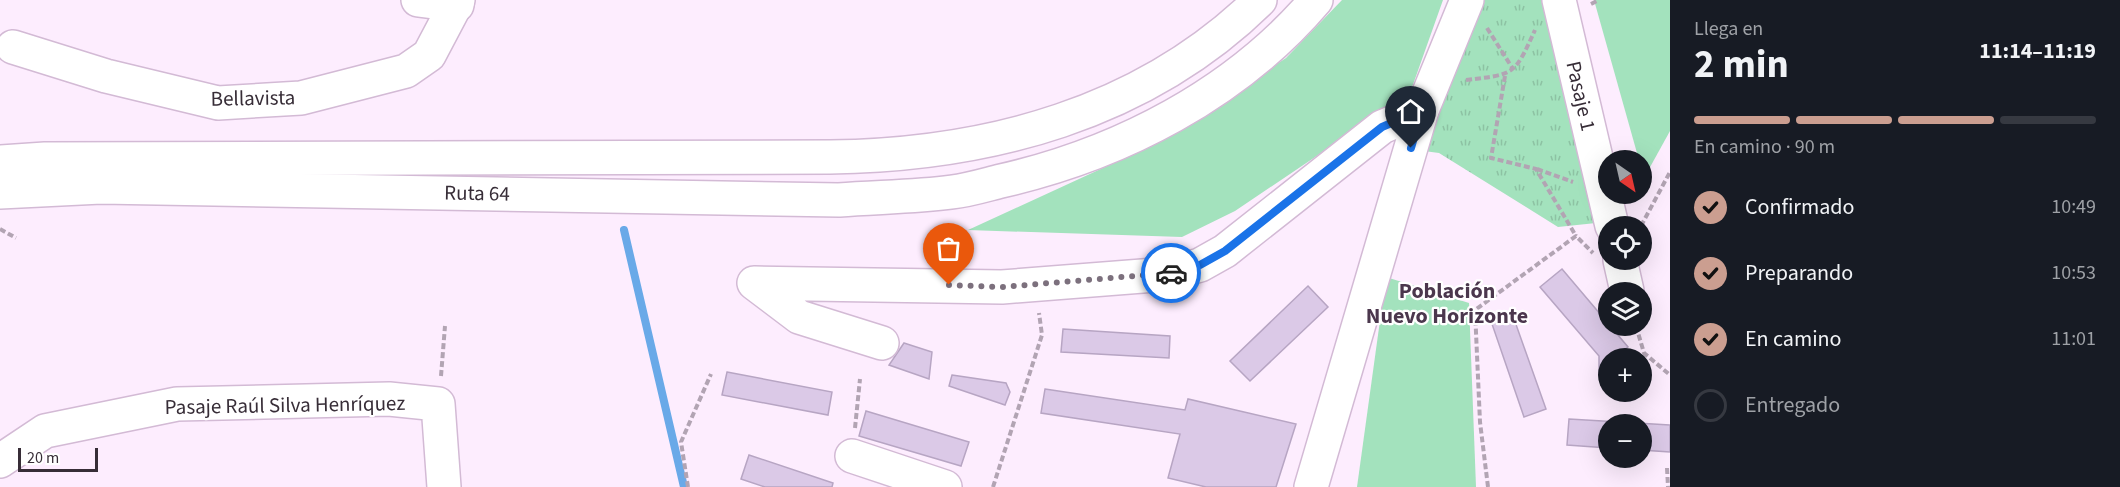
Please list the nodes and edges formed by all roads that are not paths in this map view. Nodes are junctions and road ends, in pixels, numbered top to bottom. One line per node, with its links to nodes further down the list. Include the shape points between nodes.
1 (418, 0): 5 (main road)
2 (1260, 0): 9 (main road, Ruta 64, via 1224,31 1158,76 1094,108 1029,132 958,147 894,155)
3 (1316, 0): 10 (main road, Ruta 64, via 1240,72 1160,123 1118,144 1030,175 954,192 839,200 101,187)
4 (1559, 0): 11 (main road, Pasaje 1)
5 (458, 2): 7 (main road, Bellavista, via 429,55 406,71 301,98 218,103)
6 (1466, 4): 8 (main road)
7 (13, 47)
8 (1422, 110): 12 (main road, via 1382,127 1225,251 1200,265 1168,274 1002,287 754,283 799,317); 17 (main road)
9 (0, 162)
10 (0, 192)
11 (1610, 216)
12 (882, 343)
13 (852, 456): 16 (main road)
14 (0, 461): 15 (main road, Pasaje Raúl Silva Henríquez, via 45,431 177,404 389,399 438,404)
15 (444, 487)
16 (945, 487)
17 (1311, 487)

